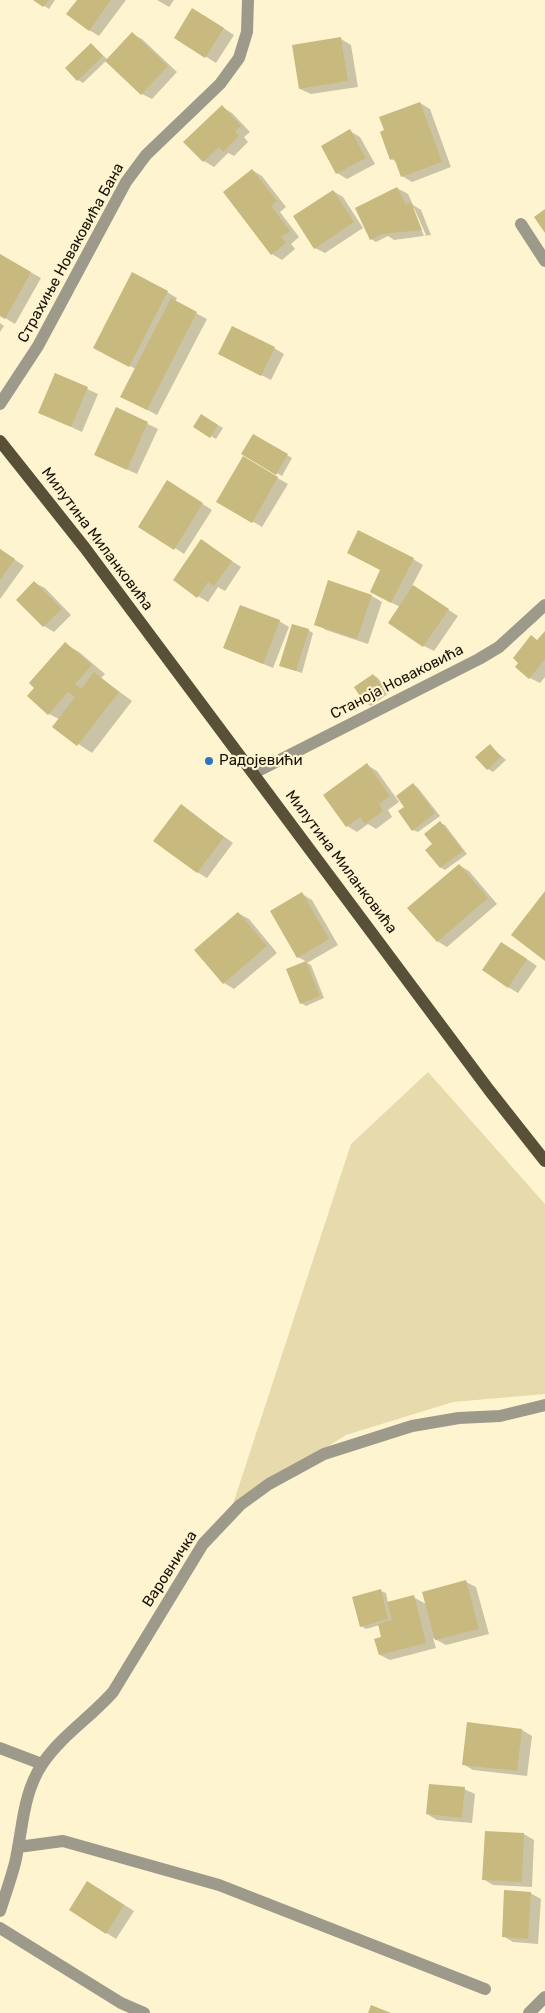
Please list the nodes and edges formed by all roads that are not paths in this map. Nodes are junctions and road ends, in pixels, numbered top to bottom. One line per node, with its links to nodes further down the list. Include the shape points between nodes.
1 (248, 0): 4 (street, Страхиње Новаковића Бана, via 244,46 231,72 146,155 126,182 38,346)
2 (522, 224): 3 (street)
3 (545, 261)
4 (0, 404)
5 (0, 441): 7 (main road, Милутина Миланковића)
6 (545, 605): 7 (street, Станоја Новаковића, via 486,655)
7 (254, 773): 8 (main road, Милутина Миланковића)
8 (545, 1161)
9 (545, 1405): 11 (street, Варовничка, via 500,1416 459,1418 412,1426 324,1454 269,1484 240,1506 203,1544 113,1692 54,1748)
10 (0, 1748): 11 (street)
11 (42, 1764): 12 (street, Варовничка, via 22,1814)
12 (18, 1847): 13 (street, Варовничка); 15 (street, via 63,1840 219,1885)
13 (0, 1911)
14 (0, 1928): 17 (street, via 121,2003)
15 (485, 1989)
16 (545, 1997): 18 (street)
17 (144, 2013)
18 (529, 2013)

